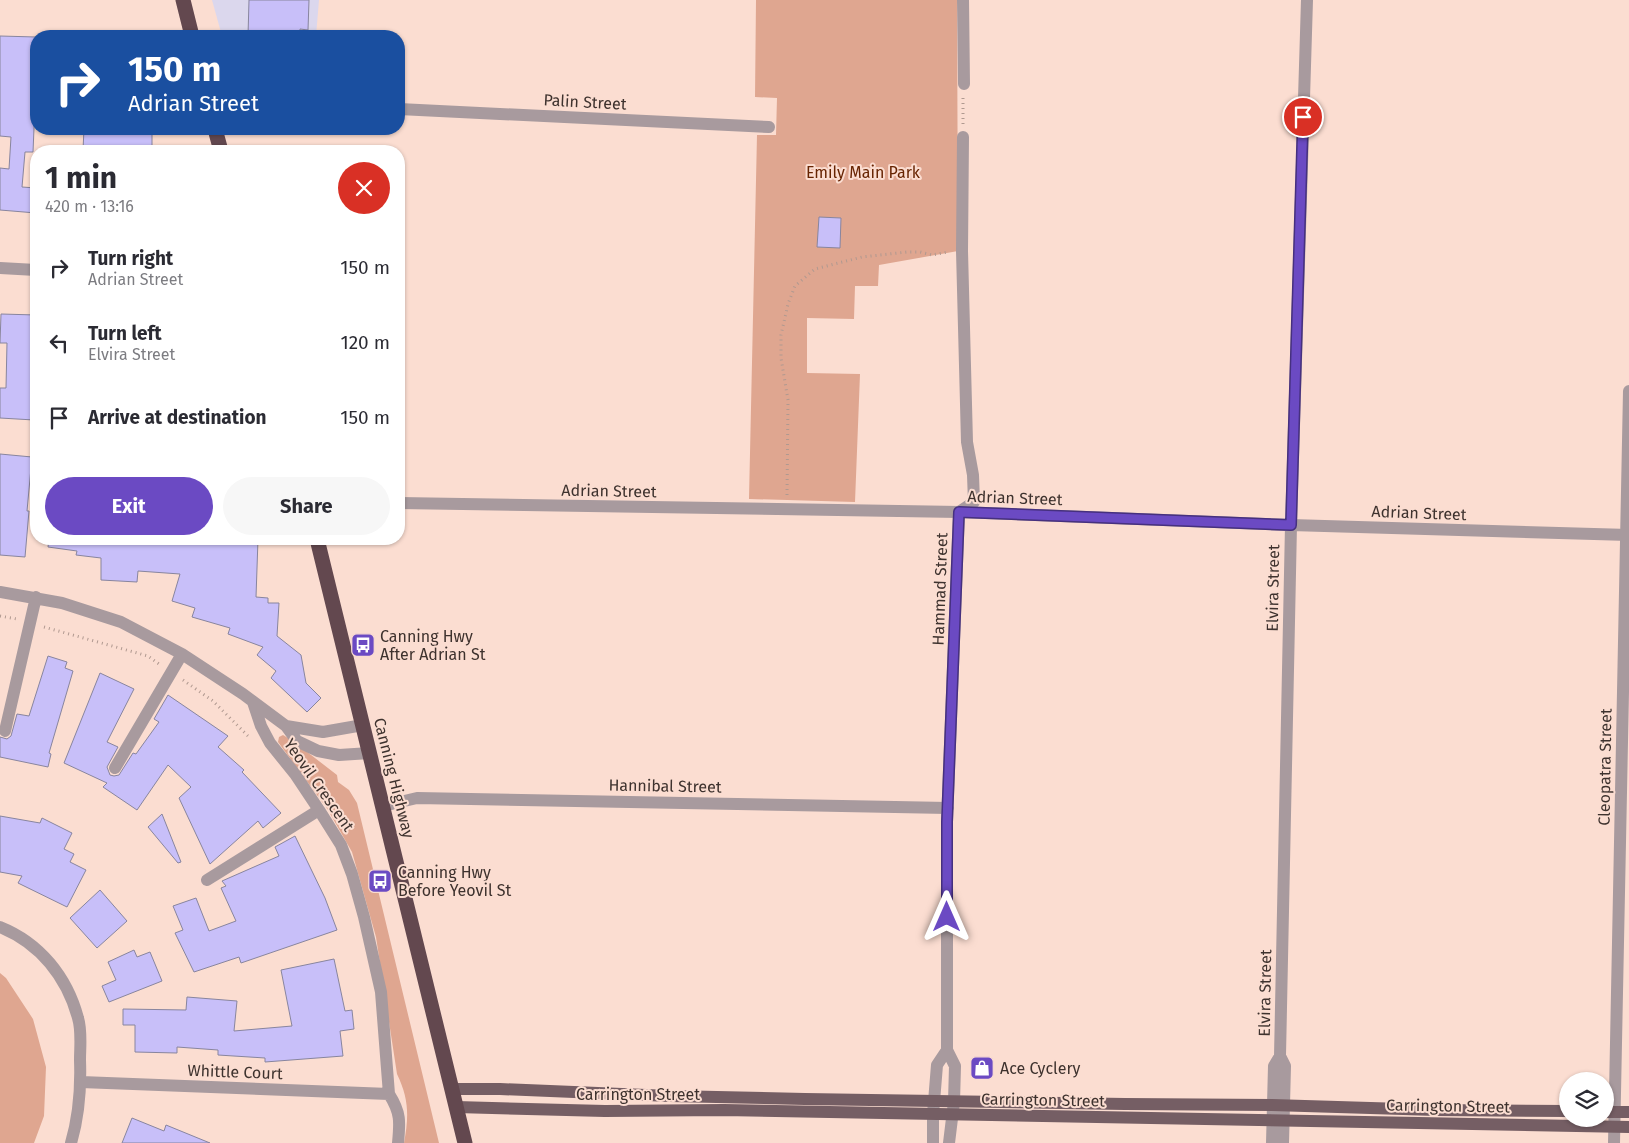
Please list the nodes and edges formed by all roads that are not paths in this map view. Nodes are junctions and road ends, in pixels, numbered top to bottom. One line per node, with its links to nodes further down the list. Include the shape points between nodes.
1 (183, 0): 4 (highway)
2 (963, 0): 5 (street)
3 (1307, 0): 14 (street, Elvira Street)
4 (190, 30)
5 (964, 84)
6 (405, 110): 7 (street, Palin Street)
7 (769, 127)
8 (964, 137): 13 (street, Hammad Street, via 966,442 973,475 974,502)
9 (0, 268): 10 (street)
10 (30, 270)
11 (1629, 391): 15 (street, Cleopatra Street)
12 (405, 503): 13 (street, Adrian Street)
13 (959, 512): 14 (street, Adrian Street); 27 (street, Hammad Street)
14 (1291, 525): 15 (street, Adrian Street); 36 (street, Elvira Street, via 1280,1056 1274,1066)
15 (1628, 535): 32 (street, Cleopatra Street)
16 (318, 545): 21 (highway, Canning Highway)
17 (0, 592): 18 (street, Yeovil Crescent)
18 (36, 597): 19 (street, Yeovil Crescent, via 120,622); 23 (street)
19 (182, 654): 20 (street, Yeovil Crescent); 25 (street)
20 (253, 702): 22 (street, Yeovil Crescent); 28 (street, Yeovil Crescent, via 260,726 270,743 296,774)
21 (363, 725): 22 (street, Yeovil Crescent, via 323,732); 24 (highway, Canning Highway)
22 (286, 726): 24 (street, Yeovil Crescent, via 297,741 318,751 339,755)
23 (5, 730)
24 (370, 753): 26 (highway, Canning Highway)
25 (115, 768)
26 (384, 806): 27 (street, Hannibal Street, via 416,798); 34 (highway, Canning Highway)
27 (948, 808): 31 (street, Hammad Street)
28 (319, 810): 29 (street); 35 (street, Yeovil Crescent, via 341,845 364,917 382,992)
29 (208, 880)
30 (0, 927): 33 (street, via 40,951 63,979 79,1020)
31 (947, 1050): 38 (street, Hammad Street, via 937,1065); 39 (street, Hammad Street, via 955,1066)
32 (1611, 1072)
33 (81, 1082): 35 (street, Whittle Court); 48 (street)
34 (452, 1089): 37 (highway, Canning Highway); 38 (main road, Carrington Street)
35 (389, 1094): 49 (street, via 398,1107)
36 (1278, 1105): 39 (main road, Carrington Street); 40 (main road, Carrington Street); 43 (street, Elvira Street)
37 (456, 1107): 38 (main road, Carrington Street, via 605,1111); 50 (highway, Canning Highway)
38 (934, 1108): 39 (main road, Carrington Street); 51 (street, Hammad Street)
39 (954, 1108): 43 (main road, Carrington Street); 52 (street, Hammad Street)
40 (1559, 1111)
41 (1614, 1112): 42 (main road)
42 (1629, 1112)
43 (1278, 1119): 44 (main road, Carrington Street); 53 (street, Elvira Street); 54 (street, Elvira Street)
44 (1559, 1125)
45 (1614, 1126): 46 (main road, Carrington Street)
46 (1629, 1126)
47 (1614, 1127): 55 (street, Cleopatra Street)
48 (71, 1143)
49 (398, 1143)
50 (465, 1143)
51 (933, 1143)
52 (949, 1143)
53 (1272, 1143)
54 (1284, 1143)
55 (1614, 1143)

